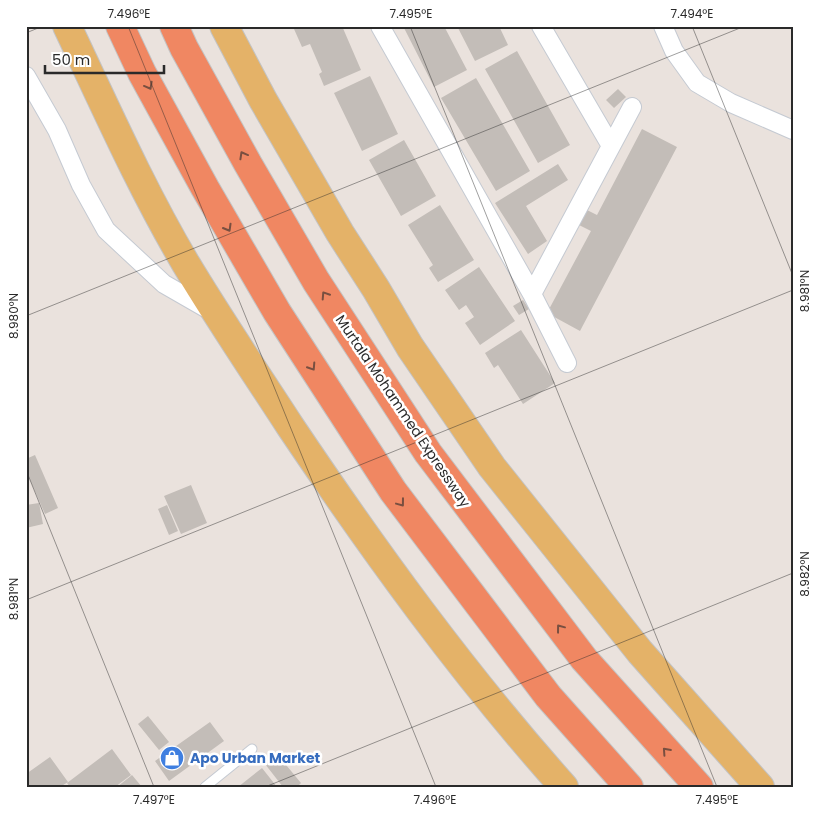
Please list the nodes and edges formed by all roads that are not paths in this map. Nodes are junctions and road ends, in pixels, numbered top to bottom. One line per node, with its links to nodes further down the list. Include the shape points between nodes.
1 (67, 26): 13 (main road, via 145,188)
2 (120, 26): 18 (highway, one-way to 18, via 142,73 277,312 393,491 548,696)
3 (174, 26): 19 (highway, Murtala Mohammed Expressway, one-way to 3, via 584,659 428,453 316,281)
4 (224, 26): 20 (main road, via 340,234 410,346 492,467 640,652)
5 (380, 26): 12 (street)
6 (541, 26): 11 (street)
7 (663, 26): 10 (street, via 674,52 697,83 731,103)
8 (26, 76): 13 (street, via 57,130 81,185 106,230 164,284)
9 (632, 107): 11 (street)
10 (793, 130)
11 (611, 146): 12 (street)
12 (532, 294): 14 (street)
13 (219, 315): 17 (main road, via 338,498 404,591)
14 (567, 363)
15 (252, 749): 16 (lane)
16 (205, 787)
17 (564, 787)
18 (629, 787)
19 (699, 787)
20 (760, 787)

